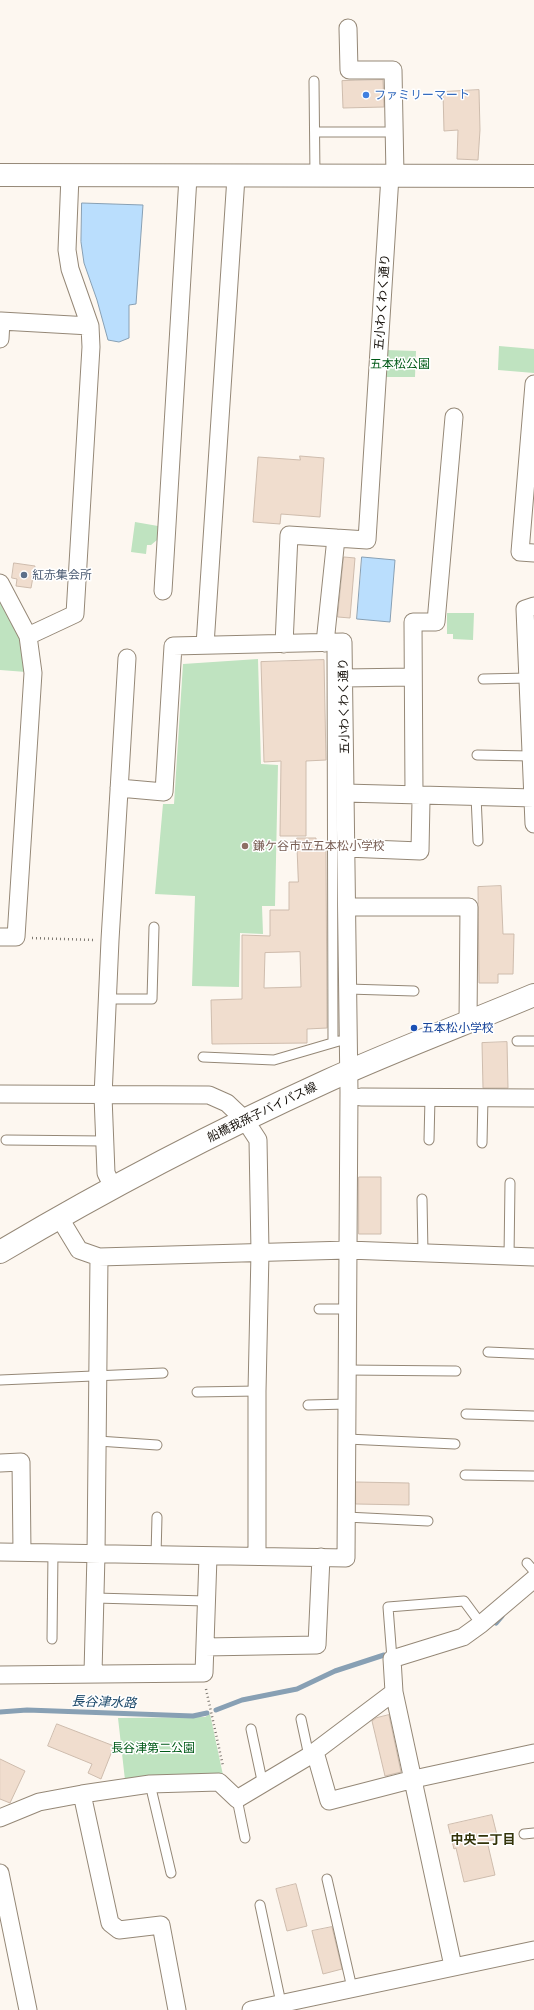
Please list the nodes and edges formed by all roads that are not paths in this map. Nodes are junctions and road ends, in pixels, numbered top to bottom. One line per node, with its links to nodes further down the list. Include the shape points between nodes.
1 (348, 28): 8 (street, via 350,70 393,70)
2 (314, 80): 3 (lane)
3 (315, 132): 4 (lane); 7 (lane)
4 (385, 132)
5 (0, 175): 6 (street)
6 (70, 176): 10 (street); 12 (street, via 66,250)
7 (315, 176): 8 (street); 11 (street)
8 (392, 176): 9 (street); 16 (street, 五小わくわく通り, via 367,540)
9 (534, 176)
10 (188, 177): 11 (street); 19 (street)
11 (236, 177): 24 (street)
12 (90, 326): 13 (street, via 1,321); 21 (street, via 91,347 75,614)
13 (0, 339)
14 (534, 384): 17 (street, via 520,552)
15 (454, 416): 27 (street, via 436,622 413,622)
16 (336, 538): 22 (street); 23 (street, via 289,535)
17 (534, 553)
18 (0, 583): 21 (street)
19 (163, 591)
20 (534, 606): 26 (street, via 525,609)
21 (28, 636): 42 (street, via 33,673)
22 (329, 643): 23 (street); 28 (street, 五小わくわく通り, via 344,642); 48 (lane)
23 (284, 644): 24 (street)
24 (205, 645): 32 (street, via 173,646 164,792)
25 (127, 658): 32 (street)
26 (530, 670): 29 (lane); 31 (street)
27 (413, 677): 28 (street); 34 (street)
28 (344, 678): 33 (street, 五小わくわく通り)
29 (483, 679)
30 (477, 755): 31 (lane)
31 (531, 756): 36 (street)
32 (119, 788): 46 (street)
33 (345, 793): 34 (street); 39 (street, 五小わくわく通り)
34 (414, 794): 35 (street); 39 (street, via 421,800 420,851)
35 (476, 796): 36 (street); 38 (lane)
36 (533, 798): 37 (street)
37 (534, 824)
38 (478, 842)
39 (346, 848): 40 (street, 五小わくわく通り)
40 (347, 907): 43 (street, 五小わくわく通り); 47 (street, via 469,907)
41 (154, 927): 46 (lane, via 152,999)
42 (8, 937)
43 (348, 988): 44 (lane); 48 (street, 五小わくわく通り)
44 (414, 991)
45 (534, 995): 47 (street, 船橋我孫子バイパス線)
46 (107, 999): 54 (street)
47 (468, 1022): 52 (street, 船橋我孫子バイパス線)
48 (341, 1040): 51 (lane, via 274,1060); 52 (street, 五小わくわく通り)
49 (517, 1041): 50 (lane)
50 (534, 1041)
51 (203, 1057)
52 (349, 1072): 59 (street, 船橋我孫子バイパス線); 68 (street, 五小わくわく通り)
53 (0, 1094): 54 (street)
54 (103, 1096): 59 (street, via 209,1096 227,1103); 62 (street)
55 (360, 1097): 56 (street)
56 (430, 1098): 57 (street); 61 (lane)
57 (483, 1098): 58 (street); 63 (lane)
58 (534, 1098)
59 (245, 1120): 65 (street, 船橋我孫子バイパス線); 70 (street, via 258,1140)
60 (6, 1140): 62 (lane)
61 (428, 1140)
62 (103, 1141): 65 (street, via 106,1173)
63 (482, 1143)
64 (510, 1183): 72 (lane)
65 (113, 1186): 67 (street, 船橋我孫子バイパス線)
66 (422, 1199): 71 (lane)
67 (59, 1217): 69 (street, 船橋我孫子バイパス線); 73 (street, via 79,1250)
68 (348, 1250): 70 (street); 71 (street); 76 (street, 五小わくわく通り)
69 (0, 1252)
70 (260, 1252): 73 (street); 84 (street)
71 (423, 1253): 72 (street)
72 (509, 1256): 74 (street)
73 (99, 1257): 82 (street)
74 (534, 1257)
75 (319, 1309): 76 (lane)
76 (348, 1309): 79 (street, 五小わくわく通り)
77 (488, 1352): 78 (lane)
78 (534, 1354)
79 (348, 1370): 80 (lane); 86 (street, 五小わくわく通り)
80 (456, 1371)
81 (163, 1373): 82 (lane)
82 (99, 1376): 83 (lane); 91 (street)
83 (0, 1380)
84 (257, 1391): 85 (lane); 105 (street)
85 (197, 1392)
86 (347, 1404): 87 (lane); 90 (street, 五小わくわく通り)
87 (308, 1405)
88 (466, 1414): 89 (lane)
89 (534, 1416)
90 (347, 1440): 92 (lane); 98 (street, 五小わくわく通り)
91 (98, 1441): 93 (lane); 103 (street)
92 (455, 1444)
93 (157, 1445)
94 (0, 1463): 101 (street, via 21,1462)
95 (465, 1475): 96 (lane)
96 (534, 1476)
97 (157, 1517): 104 (lane)
98 (346, 1517): 99 (lane); 107 (street, 五小わくわく通り, via 346,1558)
99 (428, 1521)
100 (0, 1552): 101 (street)
101 (22, 1552): 102 (street)
102 (53, 1553): 103 (street); 114 (lane)
103 (96, 1554): 104 (street); 111 (street)
104 (156, 1555): 106 (street)
105 (257, 1556): 106 (street); 107 (street)
106 (208, 1557): 112 (street)
107 (321, 1557): 115 (street, via 317,1645)
108 (526, 1563): 109 (lane)
109 (534, 1571)
110 (534, 1580): 113 (street)
111 (95, 1598): 112 (lane); 117 (street)
112 (206, 1601): 115 (street)
113 (481, 1624): 116 (street, via 463,1637); 116 (lane, via 464,1601 388,1607)
114 (52, 1639)
115 (205, 1647): 117 (street, via 204,1672)
116 (392, 1659): 119 (street)
117 (93, 1673): 118 (street)
118 (0, 1675)
119 (394, 1692): 123 (street); 124 (street)
120 (301, 1720): 123 (lane)
121 (251, 1729): 126 (lane)
122 (534, 1753): 124 (street)
123 (312, 1754): 124 (street, via 329,1801); 126 (street)
124 (414, 1779): 138 (street)
125 (150, 1784): 127 (street); 128 (street, via 219,1782); 133 (lane)
126 (262, 1785): 128 (street)
127 (82, 1794): 129 (street, via 39,1802); 142 (street, via 110,1923 119,1930 161,1925)
128 (232, 1795): 132 (lane)
129 (0, 1818)
130 (534, 1833): 131 (lane)
131 (524, 1834)
132 (245, 1838)
133 (171, 1873)
134 (1, 1879): 141 (street)
135 (327, 1879): 139 (lane)
136 (260, 1905): 140 (lane)
137 (534, 1950): 138 (street)
138 (453, 1966): 139 (street)
139 (352, 1988): 140 (street)
140 (281, 2003): 143 (street)
141 (28, 2010)
142 (177, 2010)
143 (251, 2010)

